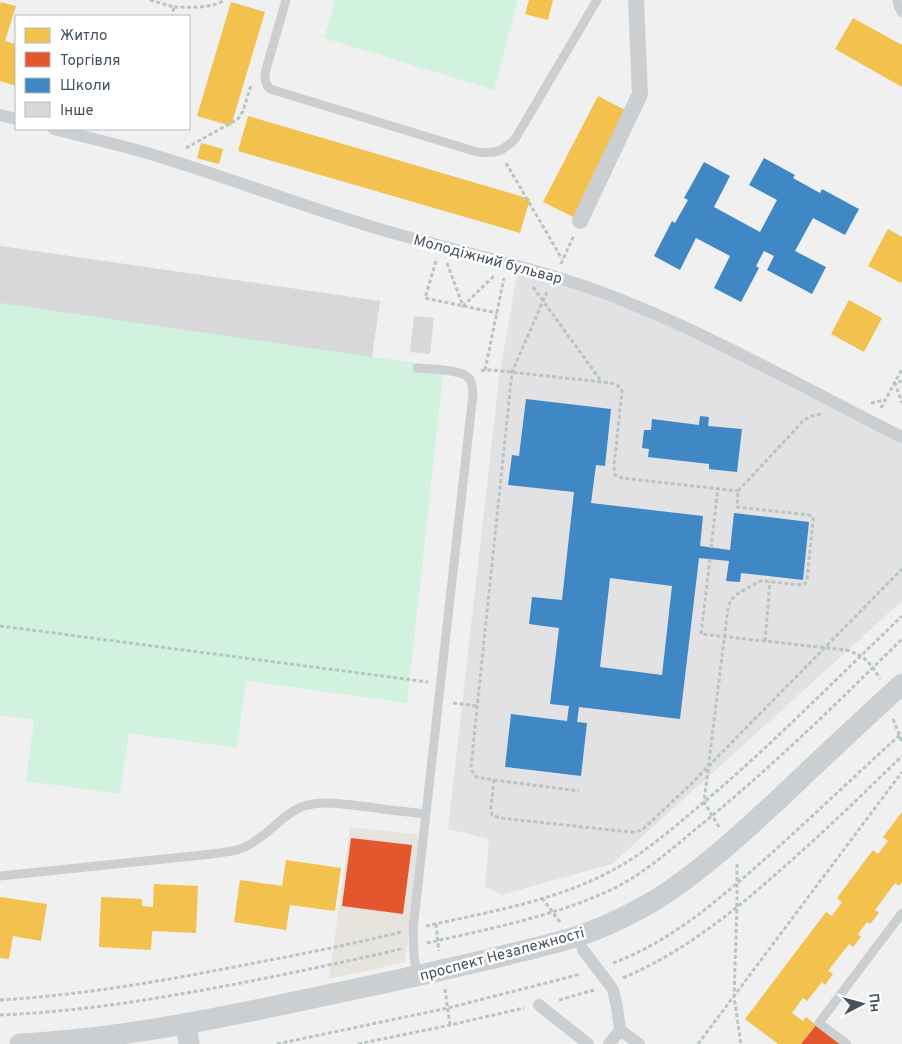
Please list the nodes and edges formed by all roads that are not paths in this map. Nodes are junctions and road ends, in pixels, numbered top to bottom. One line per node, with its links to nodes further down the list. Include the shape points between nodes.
1 (286, 0): 2 (lane, via 265,72 264,81 270,90 488,153 499,152 515,139)
2 (596, 0)
3 (636, 0): 9 (street, via 640,94)
4 (897, 0): 5 (lane)
5 (902, 13)
6 (0, 115): 7 (street)
7 (15, 119)
8 (58, 130): 11 (street, Молодіжний бульвар, via 135,150 339,216 600,291 680,325)
9 (580, 221)
10 (417, 368): 13 (lane, via 463,374 469,379 473,394)
11 (902, 437)
12 (902, 684): 17 (street, проспект Незалежності, via 741,834 660,897 626,916 573,938)
13 (426, 814): 14 (lane, via 318,803 299,808 239,849); 17 (lane, via 413,929)
14 (0, 876)
15 (902, 913): 25 (lane, via 819,1023)
16 (583, 950): 19 (street, via 616,998)
17 (417, 976): 20 (street, проспект Незалежності)
18 (539, 1005): 22 (street)
19 (620, 1030): 23 (street); 24 (street)
20 (187, 1034): 21 (street, проспект Незалежності, via 103,1036)
21 (20, 1044)
22 (588, 1044)
23 (609, 1044)
24 (639, 1044)
25 (847, 1044)

